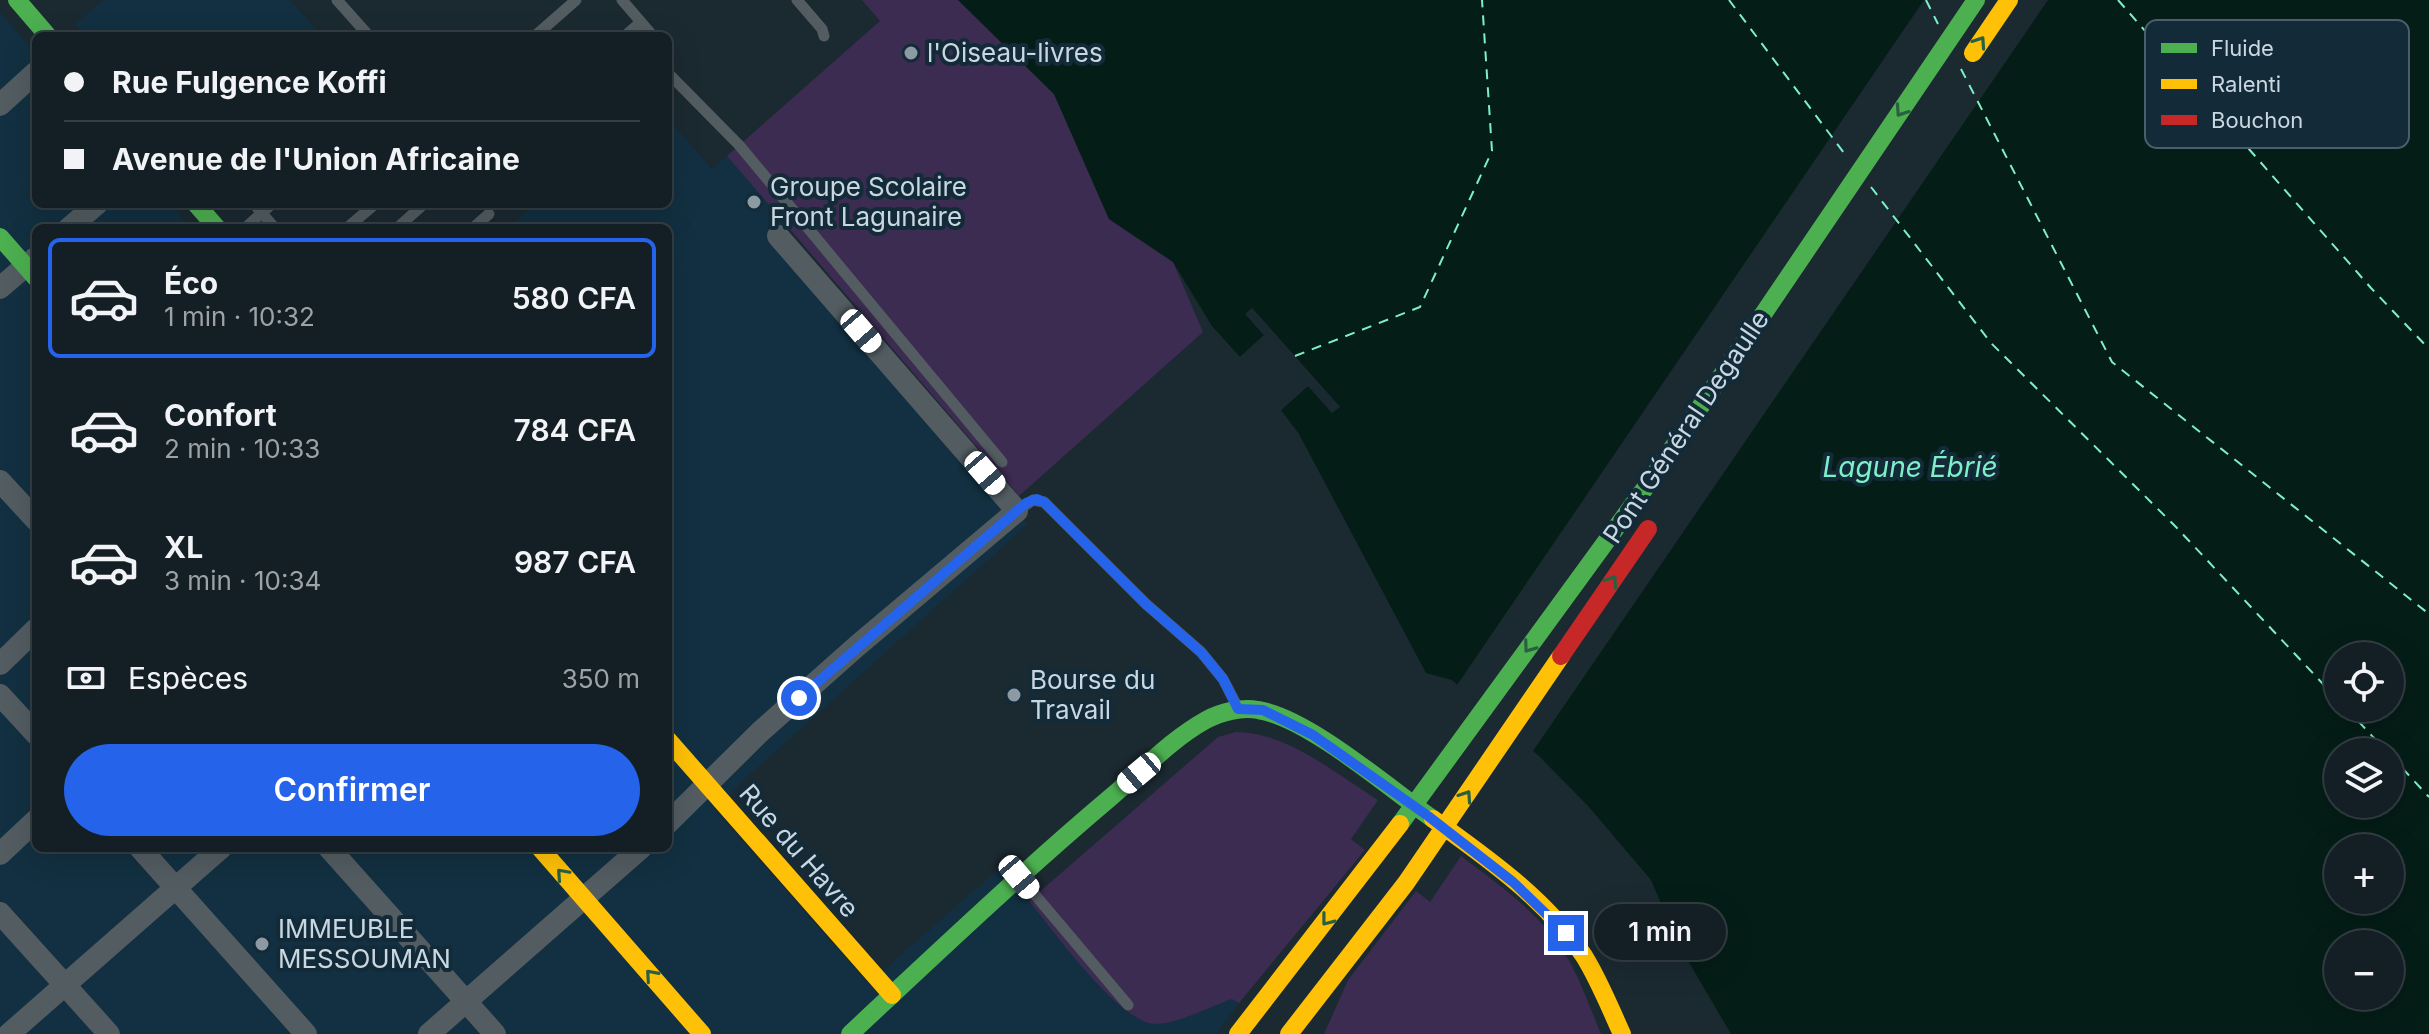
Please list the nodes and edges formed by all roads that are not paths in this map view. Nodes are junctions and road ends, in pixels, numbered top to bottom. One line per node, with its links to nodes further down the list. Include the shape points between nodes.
1 (17, 0): 9 (main road)
2 (337, 0): 10 (lane)
3 (576, 0): 11 (lane)
4 (622, 0): 8 (lane)
5 (797, 0): 14 (lane)
6 (1976, 0): 72 (main road, Pont Général Degaulle, one-way to 72, via 1648,484 1375,858)
7 (2009, 0): 15 (main road, one-way to 7)
8 (641, 22): 12 (lane); 13 (lane)
9 (45, 32)
10 (365, 32)
11 (540, 32)
12 (630, 32)
13 (650, 32)
14 (824, 36)
15 (1964, 66)
16 (32, 76): 18 (street)
17 (672, 77): 35 (lane, via 739,145)
18 (0, 105)
19 (92, 208): 25 (street)
20 (200, 208): 26 (main road)
21 (258, 208): 27 (lane)
22 (370, 208): 28 (lane)
23 (420, 208): 29 (lane)
24 (489, 214): 30 (lane)
25 (74, 224)
26 (214, 224)
27 (272, 224)
28 (352, 224)
29 (402, 224)
30 (478, 224)
31 (778, 236): 37 (street)
32 (0, 237): 33 (main road)
33 (32, 267): 34 (street)
34 (0, 288)
35 (1002, 462)
36 (0, 481): 39 (street)
37 (1017, 511): 43 (lane, via 1033,500 1044,502 1201,652); 46 (street, via 760,732)
38 (1658, 514): 59 (main road, Pont Général Degaulle, one-way to 38, via 1406,883)
39 (32, 516)
40 (32, 633): 41 (street)
41 (0, 664)
42 (0, 695): 44 (street)
43 (1238, 709): 55 (main road, via 1209,718 1180,739); 74 (main road, via 1263,710 1313,735 1513,882 1578,948)
44 (32, 730)
45 (672, 744): 46 (main road, Rue du Havre)
46 (708, 785): 47 (street); 61 (main road, Rue du Havre)
47 (672, 819)
48 (32, 824): 54 (street)
49 (144, 852): 56 (street)
50 (216, 852): 56 (street)
51 (333, 852): 62 (street)
52 (544, 852): 57 (main road, one-way to 52)
53 (637, 852): 57 (street)
54 (0, 854)
55 (1019, 877): 61 (main road); 63 (lane)
56 (175, 888): 60 (street); 67 (street)
57 (585, 899): 62 (street); 70 (main road, one-way to 57)
58 (0, 913): 60 (street)
59 (1352, 953): 64 (main road); 73 (main road)
60 (64, 984): 65 (street); 66 (street)
61 (892, 995): 71 (main road)
62 (466, 1001): 68 (street); 69 (street)
63 (1128, 1005)
64 (1323, 1020)
65 (9, 1034)
66 (109, 1034)
67 (306, 1034)
68 (429, 1034)
69 (495, 1034)
70 (702, 1034)
71 (850, 1034)
72 (1238, 1034)
73 (1289, 1034)
74 (1622, 1034)

